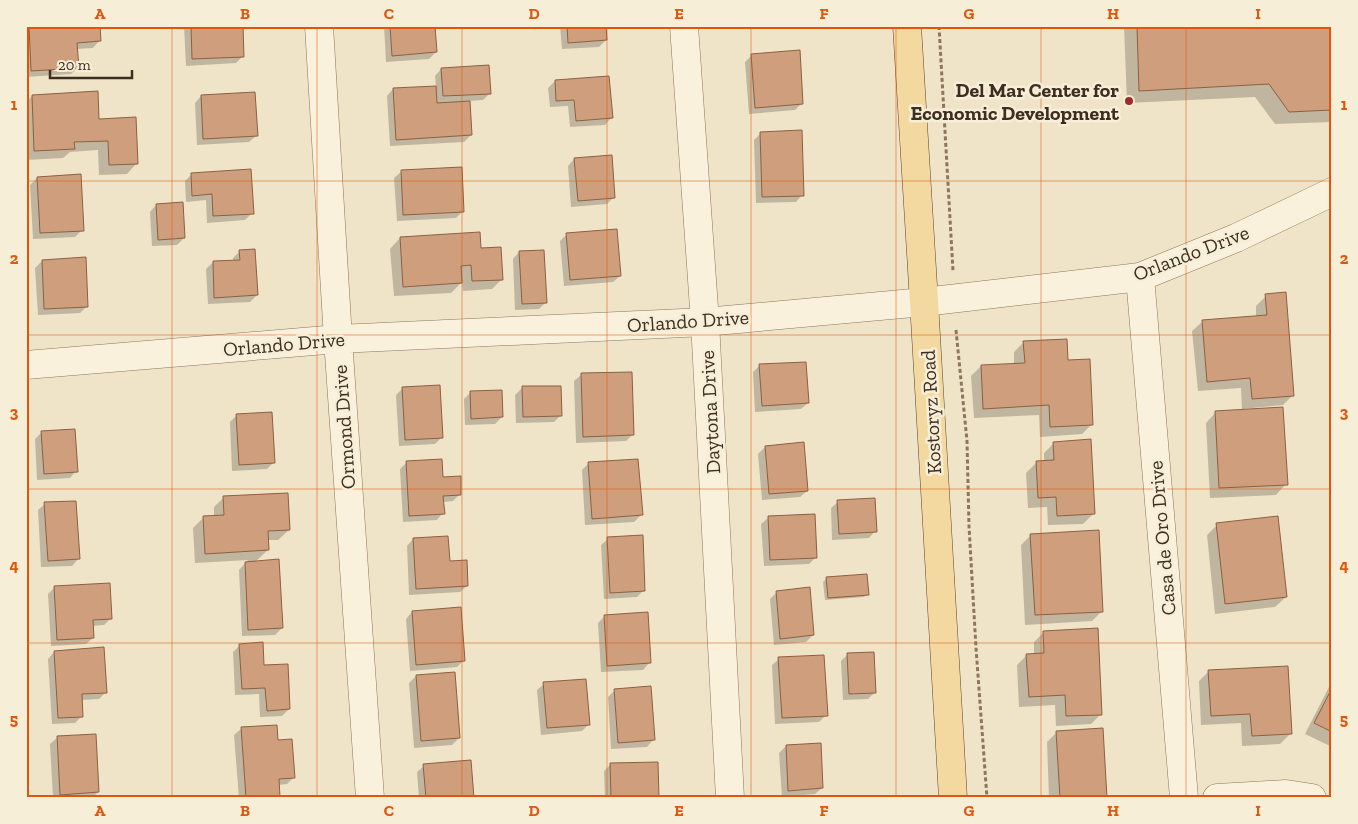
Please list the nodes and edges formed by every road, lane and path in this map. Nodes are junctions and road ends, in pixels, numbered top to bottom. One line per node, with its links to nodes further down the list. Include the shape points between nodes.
1 (320, 26): 10 (street, Ormond Drive)
2 (684, 26): 9 (street, Daytona Drive)
3 (907, 26): 8 (main road, Kostoryz Road)
4 (939, 26): 7 (path)
5 (1332, 192): 6 (street, Orlando Drive, via 1236,238)
6 (1140, 277): 7 (street, Orlando Drive); 16 (street, Casa de Oro Drive)
7 (954, 299): 8 (street, Orlando Drive); 15 (path, via 967,441 969,526)
8 (924, 302): 9 (street, Orlando Drive); 14 (main road, Kostoryz Road)
9 (705, 322): 10 (street, Orlando Drive); 13 (street, Daytona Drive)
10 (338, 339): 11 (street, Orlando Drive); 12 (street, Ormond Drive)
11 (26, 365)
12 (370, 798)
13 (730, 798)
14 (953, 798)
15 (987, 798)
16 (1184, 798)
17 (1217, 798): 18 (street, via 1286,794)
18 (1312, 798)

